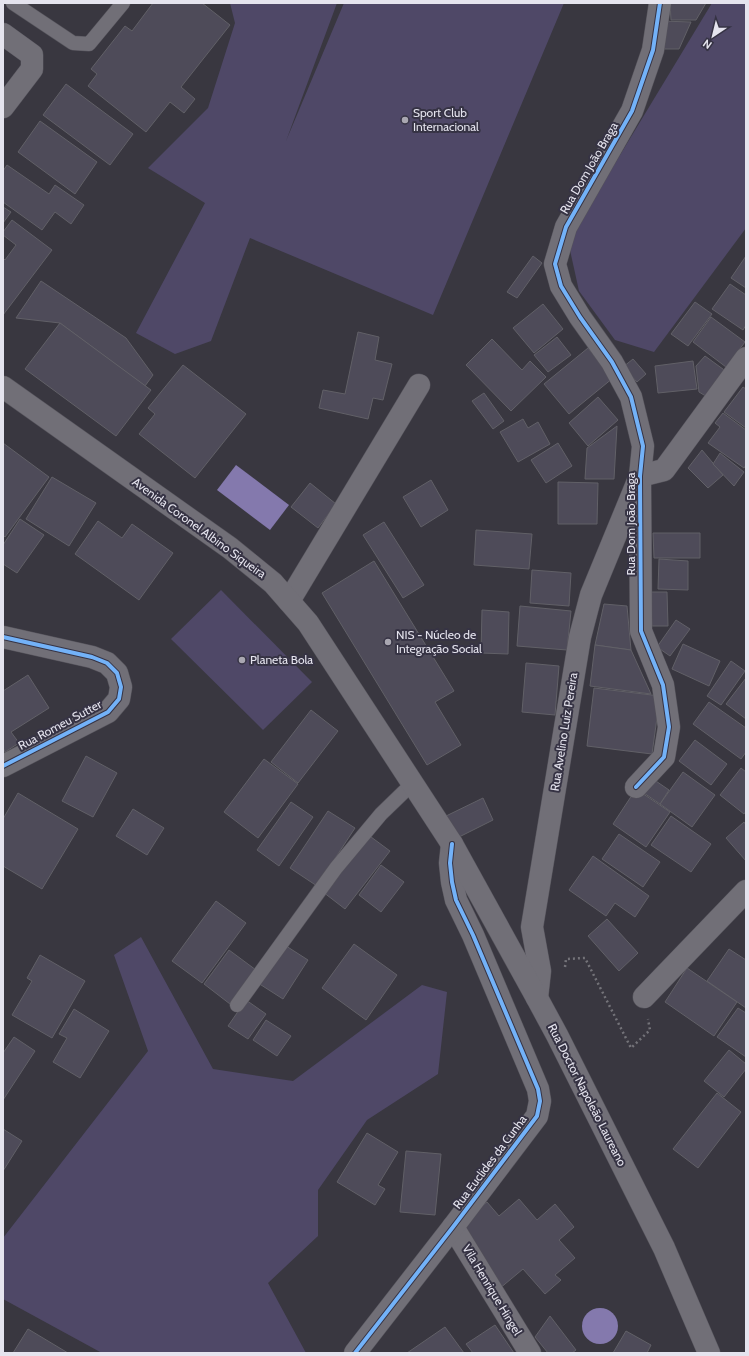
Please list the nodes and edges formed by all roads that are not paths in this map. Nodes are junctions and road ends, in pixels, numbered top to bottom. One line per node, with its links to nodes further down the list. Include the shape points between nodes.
1 (13, 3): 2 (lane, via 73,43 89,44)
2 (123, 3)
3 (660, 3): 9 (street, Rua Dom João Braga, via 653,50 632,111 566,227 555,264 561,286 612,362 631,397 643,446)
4 (3, 34): 5 (street, via 32,55 32,68)
5 (3, 107)
6 (746, 358): 9 (street, via 664,470)
7 (419, 385): 10 (street)
8 (3, 387): 10 (street, Avenida Coronel Albino Siqueira, via 230,548 273,583)
9 (640, 476): 14 (street, Rua Dom João Braga, via 641,631 663,685 669,727 664,757); 18 (street, Rua Avelino Luiz Pereira, via 591,595 580,637 532,927 540,971)
10 (289, 601): 13 (street, Avenida Coronel Albino Siqueira, via 308,624)
11 (3, 637): 12 (street, Rua Romeu Sutter, via 92,657 107,663 117,673 121,687 119,700 108,712)
12 (3, 766)
13 (412, 784): 15 (street, Avenida Coronel Albino Siqueira); 19 (lane, via 381,814 336,868)
14 (636, 787)
15 (452, 844): 18 (street, Rua Doctor Napoleão Laureano); 20 (street, Rua Euclides da Cunha, via 450,863 456,900 538,1089 540,1102 537,1116)
16 (746, 890): 17 (street)
17 (644, 997)
18 (537, 998): 23 (street, Rua Doctor Napoleão Laureano, via 664,1248)
19 (236, 1005)
20 (453, 1227): 21 (street, Rua Euclides da Cunha); 22 (street, Vila Henrique Hingel)
21 (354, 1353)
22 (530, 1353)
23 (709, 1353)

